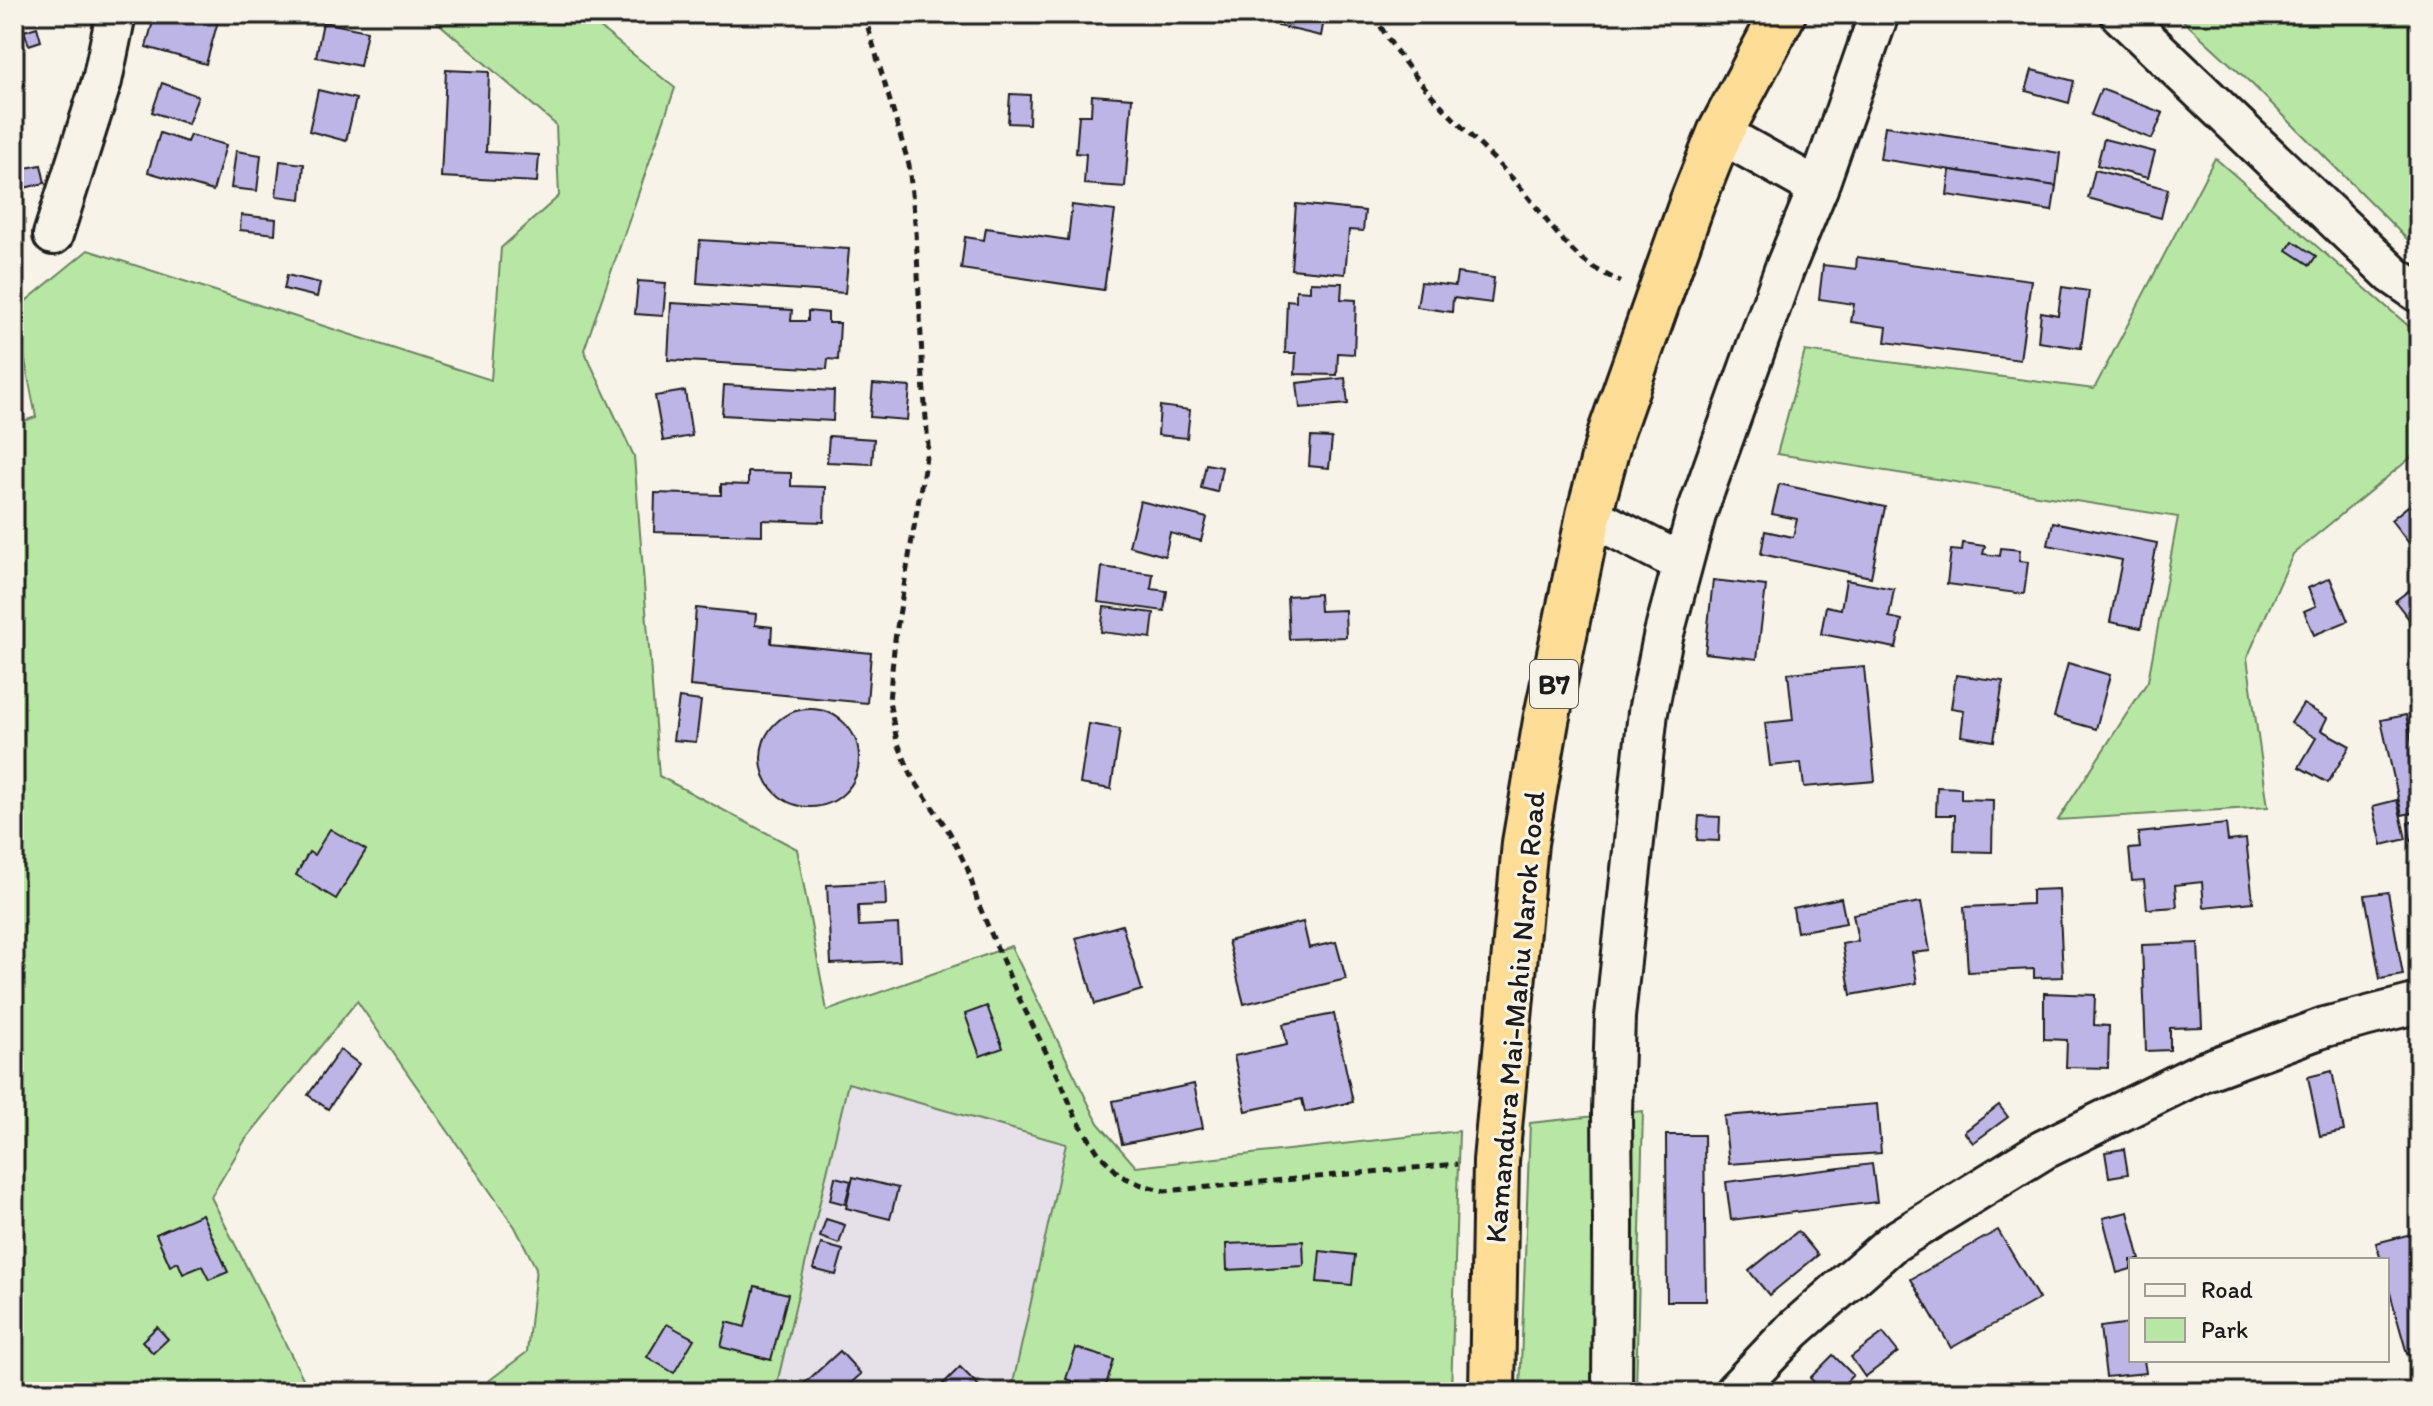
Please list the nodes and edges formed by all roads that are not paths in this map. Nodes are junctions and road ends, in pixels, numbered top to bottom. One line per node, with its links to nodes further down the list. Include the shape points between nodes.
1 (116, 14): 7 (street, via 102,81)
2 (1783, 14): 5 (highway, Kamandura Mai-Mahiu Narok Road / B7)
3 (1879, 14): 6 (street)
4 (2120, 14): 8 (street, via 2393,275)
5 (1720, 133): 6 (street); 9 (highway, Kamandura Mai-Mahiu Narok Road / B7, via 1611,432)
6 (1818, 188): 10 (street, via 1758,341)
7 (53, 235)
8 (2419, 293)
9 (1589, 515): 10 (street); 12 (highway, Kamandura Mai-Mahiu Narok Road / B7, via 1525,843 1496,1161)
10 (1682, 563): 13 (street, via 1648,712 1615,1017)
11 (2419, 1003): 14 (street, via 2325,1027 2202,1072 2043,1150 1891,1244 1793,1330)
12 (1492, 1392)
13 (1612, 1392)
14 (1734, 1392)

